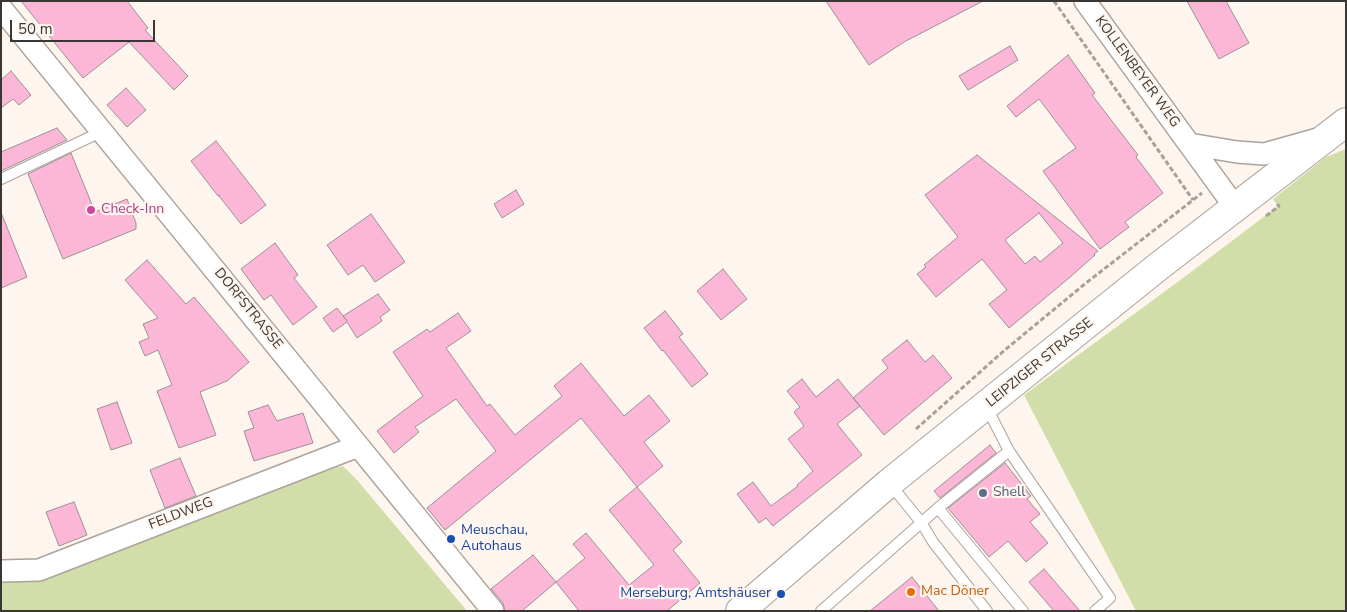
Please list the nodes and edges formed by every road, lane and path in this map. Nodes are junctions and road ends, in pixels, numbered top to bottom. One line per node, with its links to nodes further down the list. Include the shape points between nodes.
1 (1054, 1): 9 (path)
2 (1085, 1): 6 (street, KOLLENBEYER WEG)
3 (1, 8): 5 (street, DORFSTRASSE)
4 (1336, 129): 6 (street, via 1264,154); 10 (main road, LEIPZIGER STRASSE)
5 (103, 132): 7 (lane); 13 (street, DORFSTRASSE)
6 (1189, 144): 8 (street, KOLLENBEYER WEG)
7 (1, 179)
8 (1217, 182): 9 (path); 10 (street, KOLLENBEYER WEG)
9 (1193, 200): 12 (path, via 1006,348)
10 (1235, 207): 11 (main road, LEIPZIGER STRASSE)
11 (986, 406): 14 (lane); 15 (main road, LEIPZIGER STRASSE)
12 (912, 433)
13 (358, 446): 18 (street, FELDWEG, via 39,570); 19 (street, DORFSTRASSE)
14 (1009, 451): 16 (lane); 24 (lane, via 1110,598)
15 (890, 483): 17 (lane); 20 (main road, LEIPZIGER STRASSE)
16 (938, 508): 17 (lane); 23 (lane)
17 (921, 522): 21 (lane); 22 (lane, via 932,542)
18 (1, 571)
19 (493, 611)
20 (740, 611)
21 (821, 611)
22 (987, 611)
23 (1023, 611)
24 (1095, 611)

